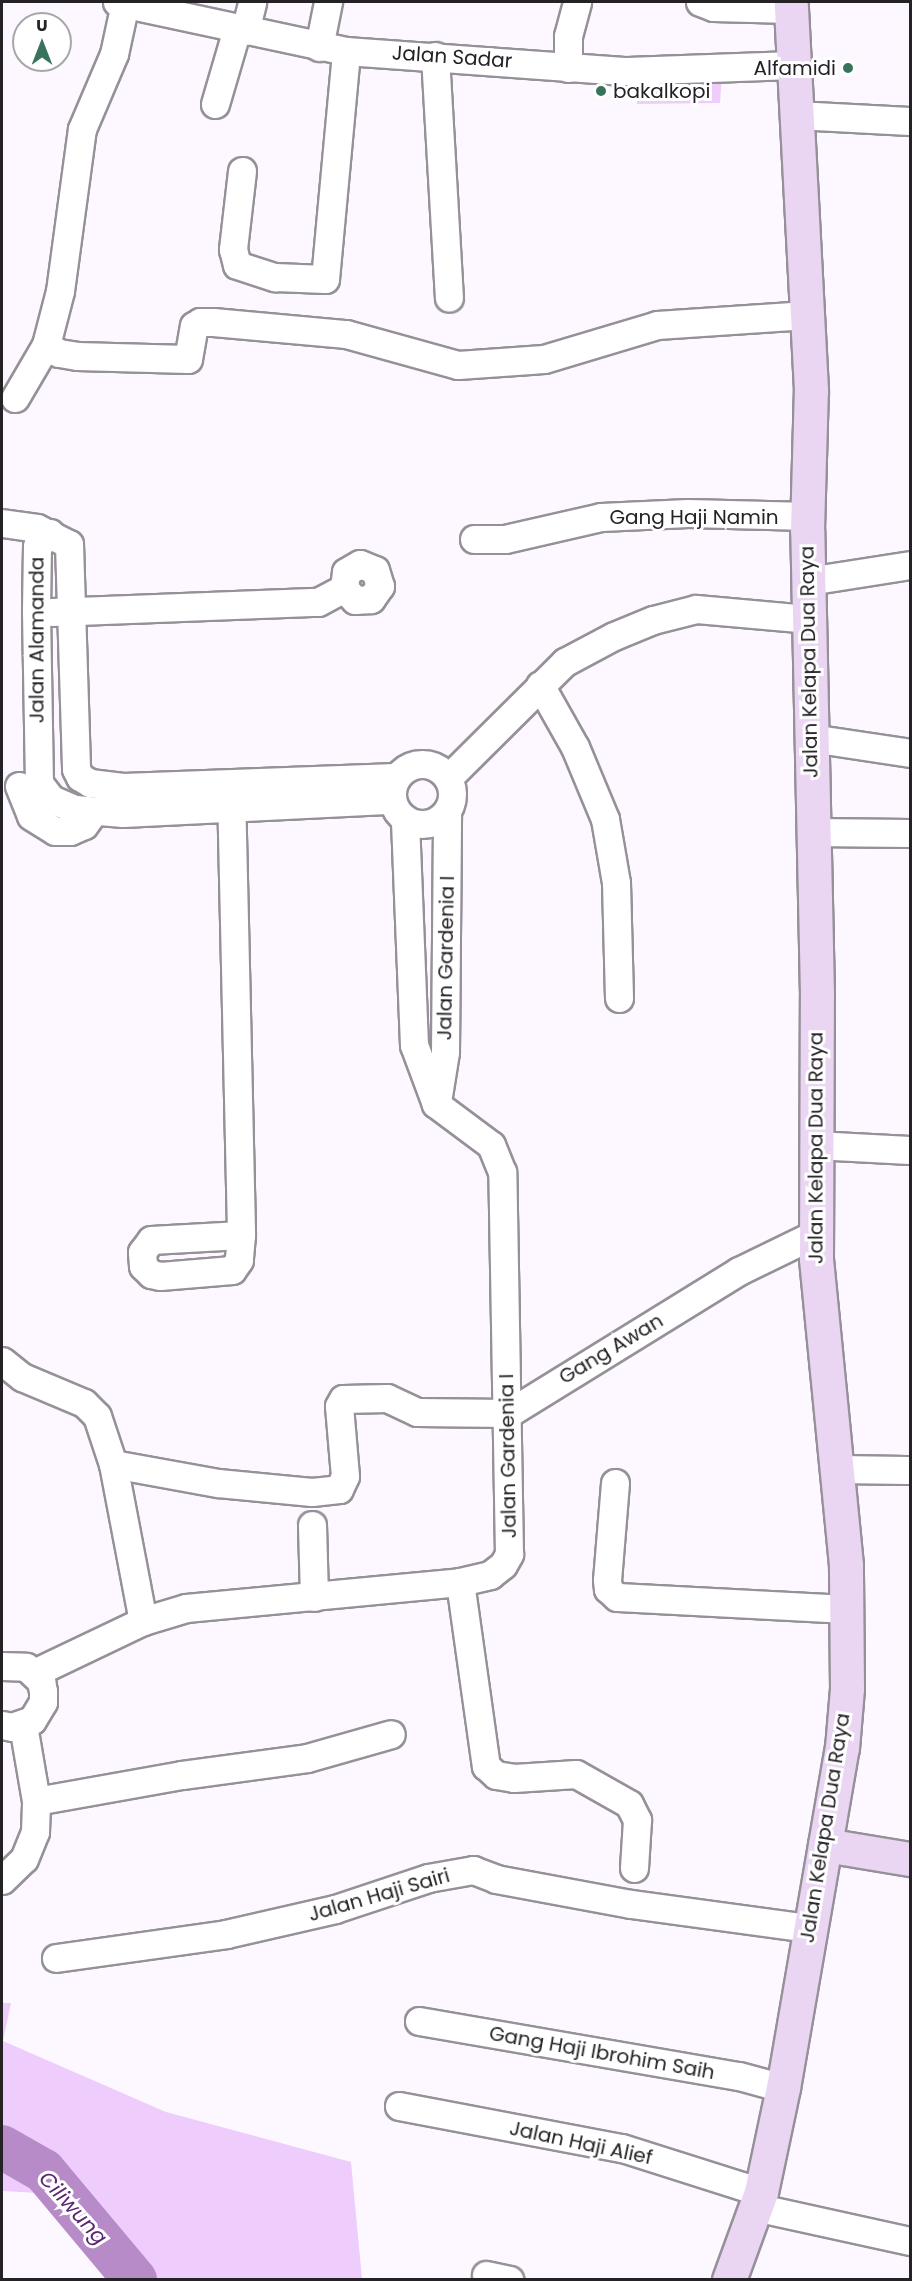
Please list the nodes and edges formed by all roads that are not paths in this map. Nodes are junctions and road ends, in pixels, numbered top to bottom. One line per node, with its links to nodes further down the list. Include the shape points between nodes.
1 (121, 2): 7 (street, Jalan Sadar); 20 (street, via 114,54 82,129 60,291)
2 (252, 2): 8 (street)
3 (328, 2): 9 (street)
4 (577, 2): 13 (street, via 568,36)
5 (700, 2): 6 (street, via 713,7)
6 (791, 5): 12 (main road, Jalan Kelapa Dua Raya)
7 (159, 6): 8 (street, Jalan Sadar)
8 (241, 30): 9 (street, Jalan Sadar); 14 (street)
9 (319, 47): 10 (street, Jalan Sadar)
10 (346, 51): 11 (street, Jalan Sadar); 17 (street, via 325,279 275,277 237,265 233,249)
11 (435, 56): 13 (street, Jalan Sadar); 18 (street)
12 (793, 65): 13 (street, Jalan Sadar, via 678,71); 15 (main road, Jalan Kelapa Dua Raya)
13 (568, 68)
14 (214, 104)
15 (795, 116): 16 (street); 19 (main road, Jalan Kelapa Dua Raya)
16 (910, 121)
17 (242, 171)
18 (449, 298)
19 (807, 315): 20 (street, via 657,325 529,360 458,365 346,334 206,322 194,326 188,359 77,356 59,353); 22 (main road, Jalan Kelapa Dua Raya, via 811,390)
20 (46, 345): 21 (street)
21 (15, 398)
22 (808, 516): 25 (street, Gang Haji Namin, via 688,513 601,517 505,540); 27 (main road, Jalan Kelapa Dua Raya)
23 (2, 523): 24 (street)
24 (50, 533): 29 (street, Jalan Alamanda, via 37,546); 30 (street, Jalan Alamanda, via 69,544)
25 (474, 540)
26 (910, 565): 27 (street)
27 (808, 581): 31 (main road, Jalan Kelapa Dua Raya)
28 (344, 588): 30 (street, via 325,601 310,603)
29 (36, 612): 30 (street); 38 (street, Jalan Alamanda)
30 (71, 612): 35 (street, Jalan Alamanda)
31 (808, 619): 32 (street, via 723,610 673,614 584,650); 33 (main road, Jalan Kelapa Dua Raya)
32 (540, 685): 36 (street); 44 (street, via 575,747 605,819 616,883)
33 (811, 752): 34 (street); 42 (main road, Jalan Kelapa Dua Raya)
34 (910, 753)
35 (76, 769): 37 (street, via 90,783 123,787); 38 (street)
36 (448, 778): 39 (street, via 428,764 405,769); 41 (street, via 453,789)
37 (231, 781): 39 (street); 40 (street)
38 (20, 786): 40 (street, via 64,806 94,811)
39 (398, 799): 40 (street); 41 (street, via 428,824); 45 (street, Jalan Gardenia I, via 414,1045)
40 (232, 808): 49 (street)
41 (447, 812): 45 (street, Jalan Gardenia I, via 445,1052)
42 (812, 817): 43 (street); 46 (main road, Jalan Kelapa Dua Raya, via 817,995)
43 (910, 833)
44 (619, 998)
45 (436, 1104): 51 (street, Jalan Gardenia I, via 480,1133 499,1156)
46 (814, 1145): 47 (street); 48 (main road, Jalan Kelapa Dua Raya)
47 (910, 1150)
48 (815, 1234): 51 (street, Gang Awan, via 739,1271); 53 (main road, Jalan Kelapa Dua Raya, via 819,1326)
49 (241, 1235)
50 (2, 1361): 52 (street, via 22,1377 73,1397 91,1409 100,1423)
51 (508, 1413): 52 (street, via 417,1412 387,1398 359,1397 340,1402 344,1484 330,1492 219,1483); 57 (street, Jalan Gardenia I, via 508,1554 503,1565 490,1575)
52 (113, 1464): 60 (street)
53 (835, 1469): 54 (street); 59 (main road, Jalan Kelapa Dua Raya)
54 (910, 1470)
55 (615, 1483): 59 (street, via 607,1580 608,1589 617,1597)
56 (312, 1525): 58 (street)
57 (460, 1582): 58 (street, Jalan Gardenia I); 68 (street, via 486,1766 495,1775 514,1778 576,1774 629,1804 637,1820)
58 (314, 1597): 60 (street, Jalan Gardenia I, via 186,1608)
59 (848, 1609): 66 (main road, Jalan Kelapa Dua Raya, via 842,1748)
60 (143, 1621): 62 (street, Jalan Gardenia I)
61 (2, 1665): 62 (street, via 16,1664)
62 (34, 1673): 63 (street, via 40,1681 43,1702 32,1720)
63 (12, 1725): 65 (street)
64 (391, 1734): 65 (street, via 307,1758)
65 (36, 1801): 69 (street, via 31,1845)
66 (825, 1845): 67 (main road); 70 (main road, Jalan Kelapa Dua Raya)
67 (910, 1859)
68 (634, 1868)
69 (7, 1877)
70 (808, 1928): 71 (street, Jalan Haji Sairi, via 631,1904 496,1879 473,1870 428,1878 335,1909 226,1934); 73 (main road, Jalan Kelapa Dua Raya)
71 (56, 1958)
72 (419, 2021): 73 (street, Gang Haji Ibrohim Saih, via 739,2076)
73 (783, 2088): 75 (main road, Jalan Kelapa Dua Raya)
74 (399, 2106): 75 (street, Jalan Haji Alief, via 622,2148)
75 (758, 2199): 76 (street, Jalan Haji Alief); 77 (main road, Jalan Kelapa Dua Raya)
76 (910, 2241)
77 (729, 2280)

